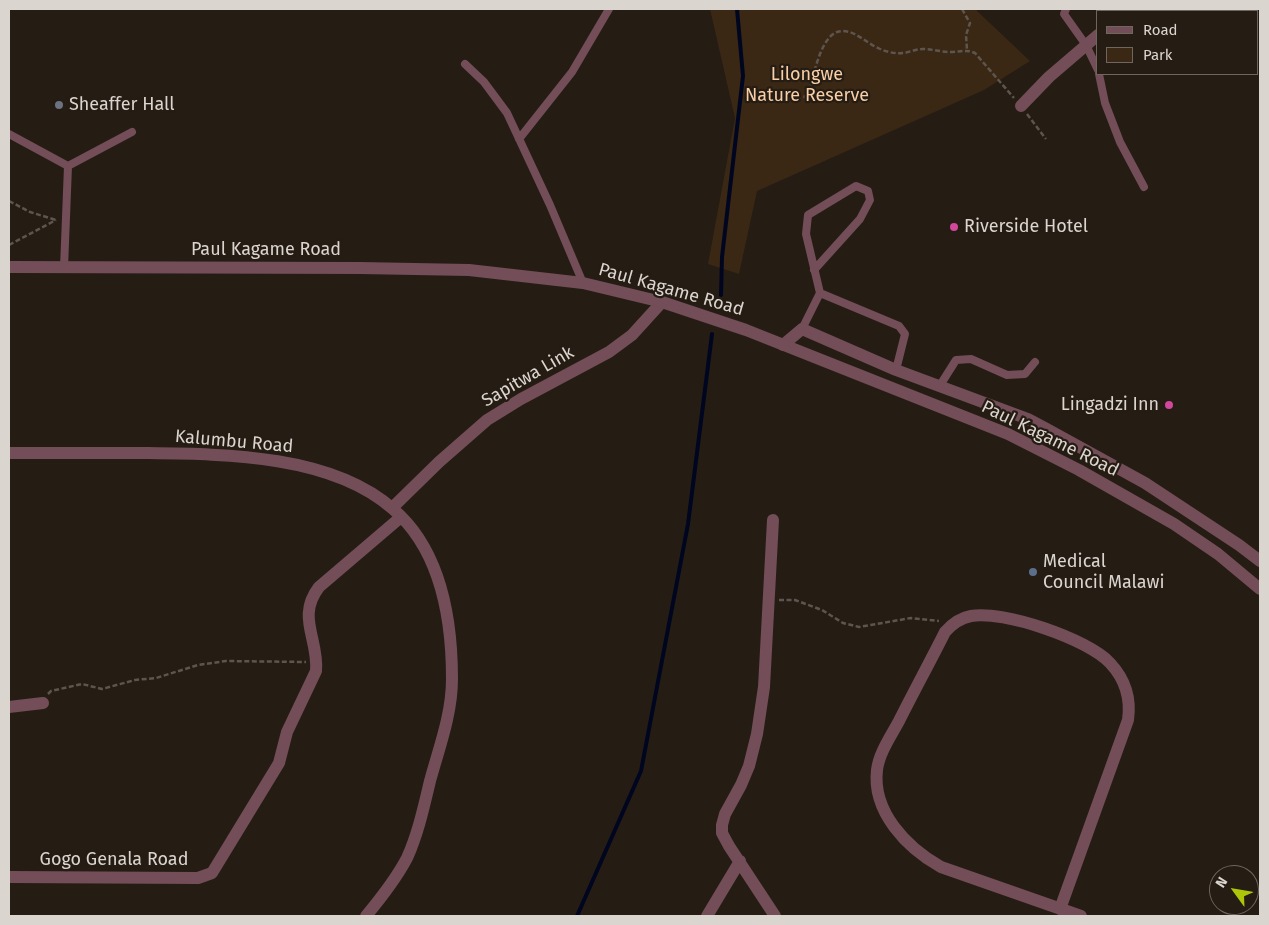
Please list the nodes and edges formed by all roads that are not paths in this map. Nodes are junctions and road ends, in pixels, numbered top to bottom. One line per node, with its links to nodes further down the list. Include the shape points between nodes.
1 (609, 9): 11 (lane, via 572,72)
2 (1066, 9): 4 (lane, via 1064,14)
3 (1096, 37): 4 (street)
4 (1086, 45): 6 (lane); 8 (street)
5 (465, 64): 11 (lane, via 484,82 507,113)
6 (1096, 68)
7 (1099, 75): 13 (lane, via 1120,142)
8 (1021, 106)
9 (132, 132): 12 (lane)
10 (9, 134): 12 (lane)
11 (519, 139): 17 (lane)
12 (68, 166): 15 (lane)
13 (1144, 187)
14 (9, 267): 15 (street, Paul Kagame Road)
15 (64, 268): 17 (street, Paul Kagame Road, via 470,270)
16 (814, 270): 16 (lane, via 806,234 808,215 856,186 868,191 870,200 860,219); 18 (lane)
17 (583, 283): 19 (street, Paul Kagame Road)
18 (820, 293): 20 (lane); 23 (lane, via 899,326 906,334)
19 (662, 302): 21 (street, Paul Kagame Road); 26 (street, Sapitwa Link, via 632,335 610,352 487,420 439,462)
20 (802, 329): 21 (street); 23 (street)
21 (783, 345): 29 (street, Paul Kagame Road, via 1008,434 1174,524)
22 (1035, 362): 24 (lane, via 1025,374 1007,375 971,359 956,360)
23 (896, 370): 24 (street)
24 (939, 387): 28 (street, via 1045,428 1145,483)
25 (9, 453): 26 (street, Kalumbu Road, via 172,454 266,460 326,473 358,486)
26 (397, 512): 33 (street, Gogo Genala Road, via 312,596 308,616 317,662 312,684 287,732 278,763 212,873 198,878); 35 (street, Kalumbu Road, via 423,548 442,590 452,690 448,717 410,850 385,893)
27 (773, 520): 32 (street, via 764,687 757,734 749,766 722,825 722,833)
28 (1260, 561)
29 (1260, 588)
30 (43, 703): 31 (street)
31 (9, 706)
32 (740, 861): 36 (street); 37 (street)
33 (9, 877)
34 (1060, 909): 34 (street, via 928,860 903,838 880,800 877,782 880,758 945,632 970,616 1012,618 1045,629 1102,656 1119,675 1128,696 1128,720); 38 (street)
35 (366, 916)
36 (707, 916)
37 (775, 916)
38 (1081, 916)

